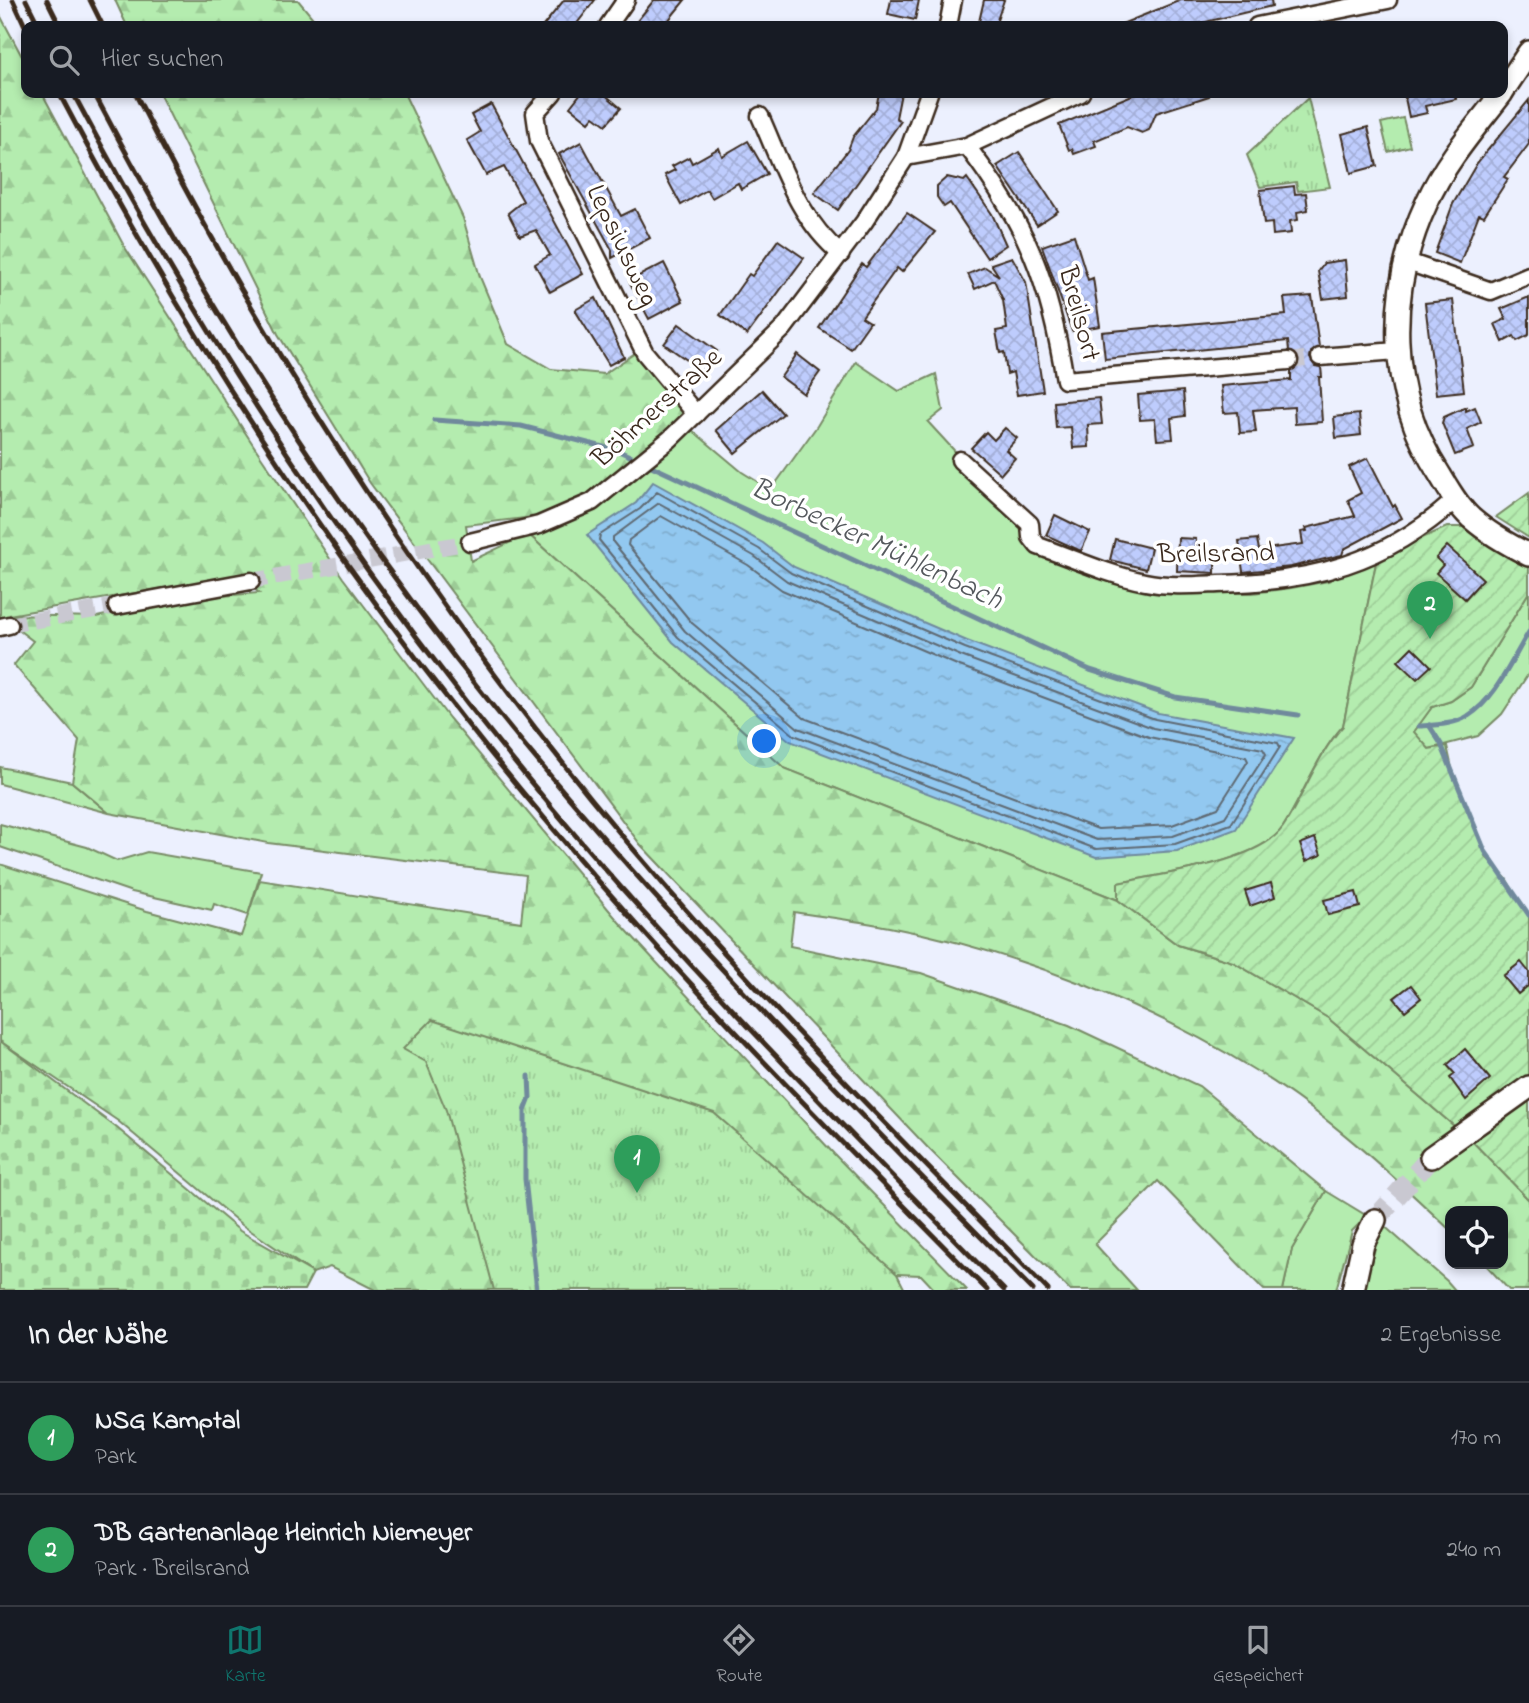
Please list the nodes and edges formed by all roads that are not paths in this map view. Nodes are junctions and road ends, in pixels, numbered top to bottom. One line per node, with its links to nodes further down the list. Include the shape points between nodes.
1 (626, 0): 4 (street)
2 (953, 0): 5 (street)
3 (1388, 0): 6 (street)
4 (611, 21)
5 (949, 21)
6 (1282, 21)
7 (1529, 51): 8 (main road)
8 (1508, 83)
9 (548, 98): 22 (street, Lepsiusweg, via 535,113 539,141 645,353)
10 (927, 98): 15 (street, Böhmerstraße)
11 (1070, 98): 14 (street)
12 (1498, 98): 17 (main road, via 1443,171)
13 (760, 116): 16 (street, via 806,217)
14 (967, 146): 15 (street); 21 (street, Breilsort, via 1001,191 1030,246 1049,301 1065,380)
15 (906, 157): 16 (street, Böhmerstraße)
16 (841, 254): 22 (street, Böhmerstraße, via 784,328)
17 (1405, 261): 18 (street, via 1491,291); 19 (main road)
18 (1529, 275)
19 (1397, 351): 20 (street); 24 (main road, via 1415,429)
20 (1320, 357)
21 (1289, 361)
22 (696, 414): 25 (street, Böhmerstraße, via 632,472 567,515)
23 (960, 460): 24 (street, Breilsrand, via 1030,524 1031,537 1038,546 1144,582 1172,585 1268,582 1338,570 1427,525)
24 (1455, 500): 26 (main road, via 1471,518)
25 (470, 542)
26 (1529, 555)
27 (251, 581): 28 (street)
28 (117, 606)
29 (1529, 1087): 30 (main road)
30 (1431, 1157)
31 (1375, 1220): 32 (main road, via 1363,1244)
32 (1353, 1290)

